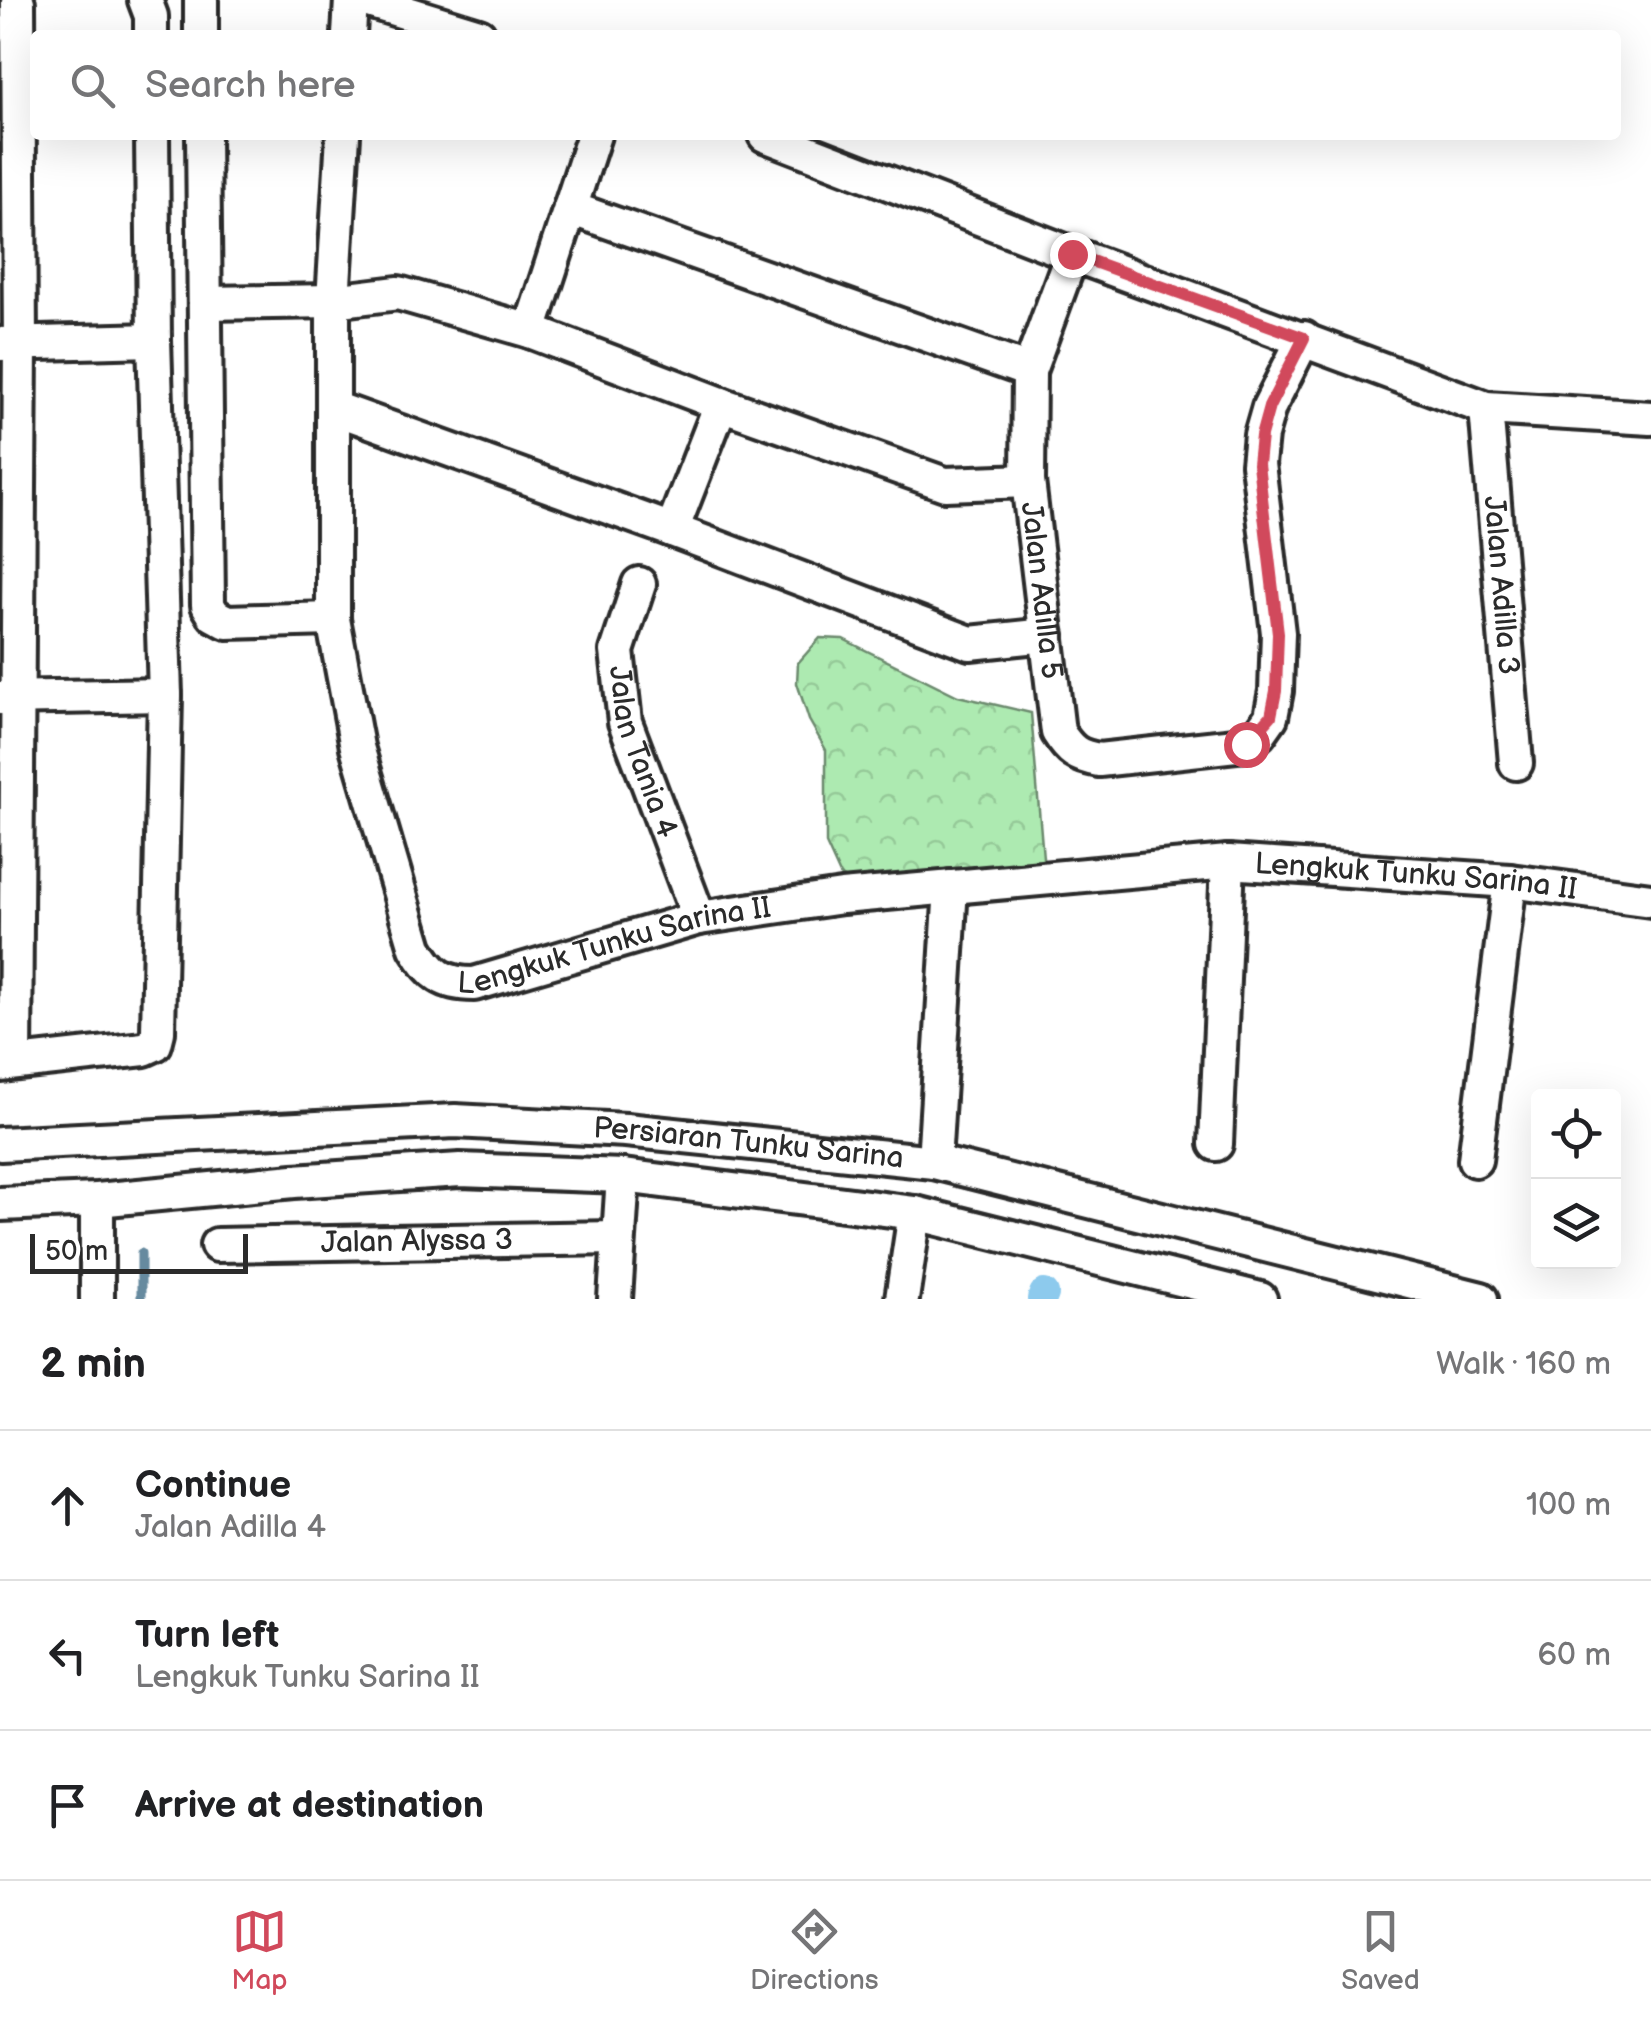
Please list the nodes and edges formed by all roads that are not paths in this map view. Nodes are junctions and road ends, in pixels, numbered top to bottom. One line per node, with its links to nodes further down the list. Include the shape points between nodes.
1 (144, 0): 6 (street)
2 (201, 0): 7 (street)
3 (351, 0): 8 (street)
4 (365, 0): 9 (street)
5 (19, 4): 22 (street)
6 (151, 30)
7 (201, 30)
8 (349, 30)
9 (464, 30)
10 (152, 140): 21 (street)
11 (202, 140): 18 (street)
12 (343, 140): 17 (street, Lengkuk Tunku Sarina II)
13 (592, 140): 15 (street)
14 (778, 140): 16 (street)
15 (570, 208): 19 (street); 23 (street)
16 (1072, 254): 20 (street); 23 (street, Jalan Adilla 5)
17 (334, 301): 18 (street); 19 (street, via 398,293); 25 (street, Lengkuk Tunku Sarina II)
18 (205, 302): 31 (street, via 208,605 228,622)
19 (530, 331): 24 (street)
20 (1304, 338): 26 (street); 32 (street, Jalan Adilla 5, via 1269,407 1258,464 1278,633 1271,716 1246,744 1099,760 1079,756 1058,732)
21 (154, 340): 22 (street); 33 (street)
22 (10, 344): 34 (street)
23 (1030, 370): 28 (street, Jalan Adilla 5)
24 (721, 404): 28 (street, via 945,484); 29 (street)
25 (334, 408): 29 (street); 31 (street, Lengkuk Tunku Sarina II)
26 (1486, 408): 27 (street); 35 (street, Jalan Adilla 3)
27 (1651, 418)
28 (1028, 481): 32 (street, Jalan Adilla 5)
29 (672, 530): 32 (street, via 970,643)
30 (639, 584): 40 (street, Jalan Tania 4, via 617,652 624,722)
31 (333, 619): 40 (street, Lengkuk Tunku Sarina II, via 358,747 416,948 438,977 474,984)
32 (1046, 636)
33 (165, 695): 34 (street); 41 (street, via 155,1044)
34 (8, 697): 41 (street)
35 (1516, 763)
36 (1228, 862): 37 (street, Lengkuk Tunku Sarina II); 38 (street, Lengkuk Tunku Sarina II); 43 (street)
37 (1510, 882): 39 (street, Lengkuk Tunku Sarina II); 44 (street)
38 (951, 887): 40 (street, Lengkuk Tunku Sarina II); 45 (street)
39 (1651, 900)
40 (700, 918)
41 (7, 1064)
42 (0, 1144): 45 (street, Persiaran Tunku Sarina, via 455,1120)
43 (1216, 1144)
44 (1475, 1160)
45 (934, 1162): 56 (street, Persiaran Tunku Sarina)
46 (623, 1176): 47 (street, Persiaran Tunku Sarina, via 460,1170); 49 (street, Persiaran Tunku Sarina); 50 (street)
47 (96, 1200): 48 (street, Persiaran Tunku Sarina); 52 (street)
48 (0, 1204)
49 (915, 1213): 54 (street); 55 (street, Persiaran Tunku Sarina)
50 (617, 1238): 51 (street, Jalan Alyssa 3); 53 (street)
51 (217, 1245)
52 (96, 1299)
53 (615, 1299)
54 (902, 1299)
55 (1260, 1299)
56 (1481, 1299)

